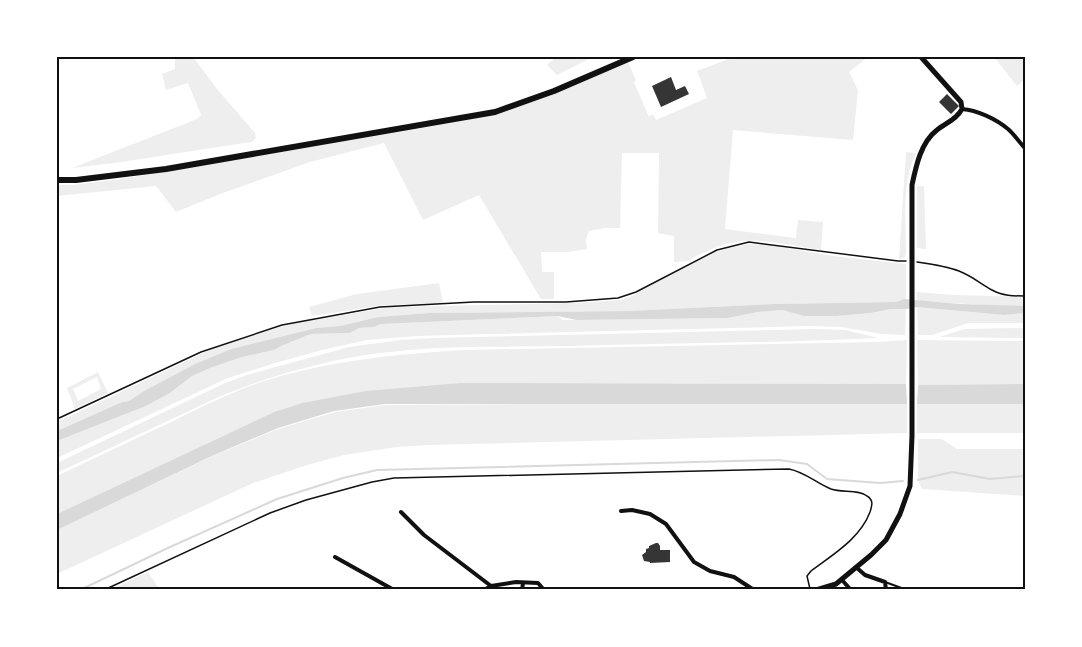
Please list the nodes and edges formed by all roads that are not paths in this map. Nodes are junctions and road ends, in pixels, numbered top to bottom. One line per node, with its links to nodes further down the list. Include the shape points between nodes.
1 (633, 57): 5 (main road, via 495,112 166,169)
2 (921, 57): 3 (street, via 961,102)
3 (962, 109): 4 (street, via 996,121); 9 (street, via 956,118 935,131 915,169 910,486 886,540)
4 (1025, 148)
5 (57, 180)
6 (621, 511): 18 (street, via 650,514 666,524 694,562 734,577)
7 (401, 512): 13 (street, via 424,535)
8 (335, 557): 14 (street)
9 (857, 568): 10 (street); 11 (street)
10 (842, 580): 19 (street); 20 (street)
11 (885, 582): 21 (street); 22 (lane)
12 (523, 583): 13 (street); 16 (street); 17 (street, via 538,583)
13 (491, 586): 15 (street)
14 (394, 590)
15 (483, 590)
16 (522, 590)
17 (544, 590)
18 (754, 590)
19 (816, 590)
20 (851, 590)
21 (886, 590)
22 (907, 590)

